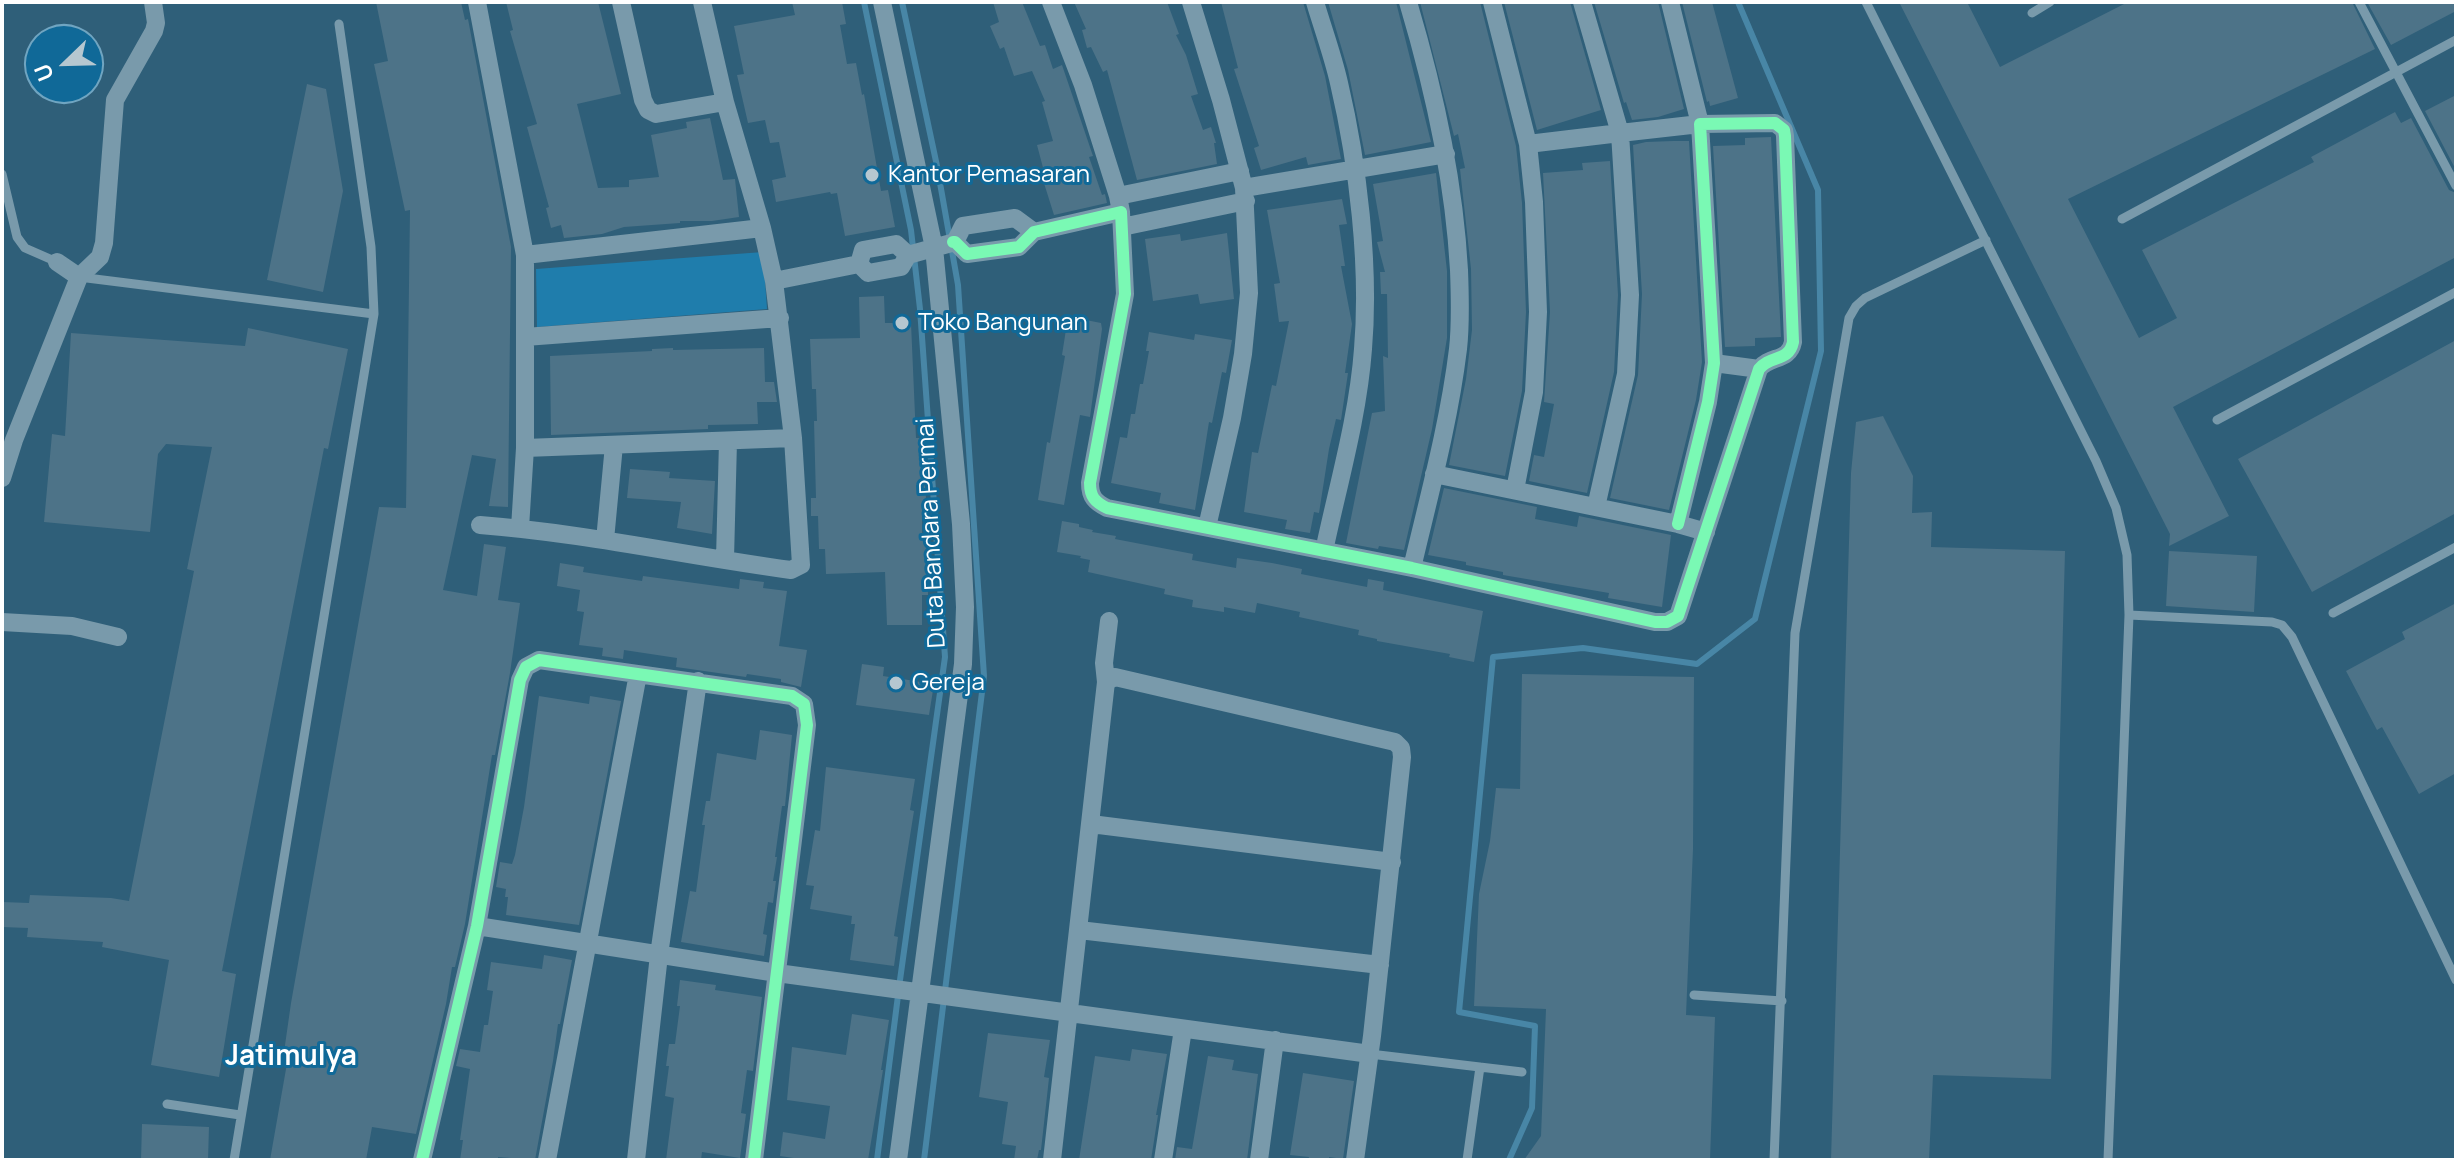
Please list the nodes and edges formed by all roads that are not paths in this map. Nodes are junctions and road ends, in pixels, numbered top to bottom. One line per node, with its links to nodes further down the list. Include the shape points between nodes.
1 (153, 2): 37 (street, via 154,31 115,100 104,243 100,257)
2 (477, 2): 35 (street)
3 (621, 2): 20 (street, via 648,110 656,114)
4 (702, 2): 20 (street)
5 (882, 2): 34 (street, Duta Bandara Permai)
6 (1051, 2): 29 (street, via 1083,85)
7 (1191, 2): 28 (street)
8 (1315, 2): 25 (street, via 1339,83)
9 (1408, 2): 24 (street)
10 (1492, 2): 23 (street)
11 (1582, 2): 22 (street)
12 (1670, 2): 21 (street)
13 (1866, 2): 33 (lane)
14 (2050, 2): 16 (lane)
15 (2359, 2): 19 (lane)
16 (2032, 13)
17 (339, 24): 40 (lane, via 371,247)
18 (2456, 40): 19 (lane)
19 (2395, 72): 27 (lane); 30 (lane)
20 (725, 102): 31 (street)
21 (1700, 124): 22 (street); 43 (street); 44 (street, via 1775,123 1784,130 1793,342 1784,357)
22 (1620, 133): 23 (street); 53 (street, via 1630,295 1626,374)
23 (1528, 144): 52 (street, via 1538,312 1534,392)
24 (1446, 154): 25 (street); 50 (street, via 1458,251 1458,346)
25 (1354, 169): 28 (street); 61 (street, via 1365,303 1363,351)
26 (2, 174): 36 (lane, via 17,237 25,248)
27 (2456, 186)
28 (1243, 187): 29 (street); 29 (street); 56 (street, via 1249,293 1243,354)
29 (1120, 212): 32 (street); 56 (street, via 1125,294 1090,492 1107,508)
30 (2122, 219)
31 (762, 228): 35 (street); 38 (street)
32 (1034, 232): 34 (street, via 1019,247 967,254); 34 (street, via 1015,218 963,226)
33 (1986, 240): 65 (lane, via 2116,508 2127,555); 83 (lane, via 1865,298 1849,318 1795,633)
34 (934, 248): 38 (street, via 901,267 868,273 859,264); 81 (street, Duta Bandara Permai, via 965,607 963,664)
35 (525, 255): 42 (street)
36 (57, 262): 37 (street)
37 (79, 277): 40 (lane); 51 (street)
38 (774, 281): 41 (street)
39 (2456, 292): 45 (lane)
40 (374, 314): 91 (lane)
41 (780, 318): 42 (street); 46 (street)
42 (525, 337): 49 (street)
43 (1714, 363): 44 (street); 54 (street)
44 (1759, 369): 58 (street)
45 (2217, 420)
46 (793, 438): 47 (street); 62 (street, via 801,565 791,570)
47 (728, 441): 48 (street); 62 (street)
48 (614, 445): 49 (street); 59 (street)
49 (525, 448): 57 (street)
50 (1434, 474): 52 (street); 63 (street)
51 (2, 478)
52 (1515, 490): 53 (street)
53 (1596, 507): 54 (street)
54 (1678, 524): 58 (street)
55 (480, 525): 57 (street)
56 (1207, 527): 61 (street)
57 (520, 528): 59 (street)
58 (1706, 532): 63 (street, via 1678,616 1667,622)
59 (605, 540): 62 (street)
60 (2456, 547): 64 (lane)
61 (1324, 551): 63 (street)
62 (725, 559)
63 (1412, 568)
64 (2333, 613)
65 (2129, 615): 80 (lane, via 2282,625); 104 (lane)
66 (1109, 621): 71 (street)
67 (2, 622): 68 (street, via 72,626)
68 (118, 637)
69 (638, 674): 70 (street); 74 (street, via 539,660 526,667); 76 (street)
70 (698, 681): 77 (street); 79 (street, via 792,696 804,704 807,725)
71 (1106, 682): 72 (street); 73 (street, via 1115,677 1395,742 1402,757)
72 (1091, 824): 73 (street); 75 (street)
73 (1392, 862): 78 (street)
74 (477, 926): 76 (street); 93 (street)
75 (1079, 930): 78 (street); 84 (street)
76 (588, 945): 77 (street); 94 (street)
77 (659, 955): 79 (street); 95 (street)
78 (1380, 965): 87 (street)
79 (777, 973): 81 (street); 96 (street)
80 (2456, 980)
81 (921, 992): 84 (street); 97 (street, Duta Bandara Permai)
82 (1694, 995): 83 (lane)
83 (1782, 1001): 103 (lane)
84 (1068, 1012): 85 (street); 98 (street)
85 (1183, 1029): 86 (street); 99 (street)
86 (1275, 1040): 87 (street); 100 (street)
87 (1370, 1054): 88 (lane); 101 (street)
88 (1480, 1067): 89 (lane); 102 (lane)
89 (1522, 1072)
90 (167, 1104): 91 (lane)
91 (240, 1115): 92 (lane)
92 (234, 1160)
93 (422, 1160)
94 (547, 1160)
95 (636, 1160)
96 (754, 1160)
97 (898, 1160)
98 (1052, 1160)
99 (1163, 1160)
100 (1259, 1160)
101 (1355, 1160)
102 (1467, 1160)
103 (1774, 1160)
104 (2108, 1160)

